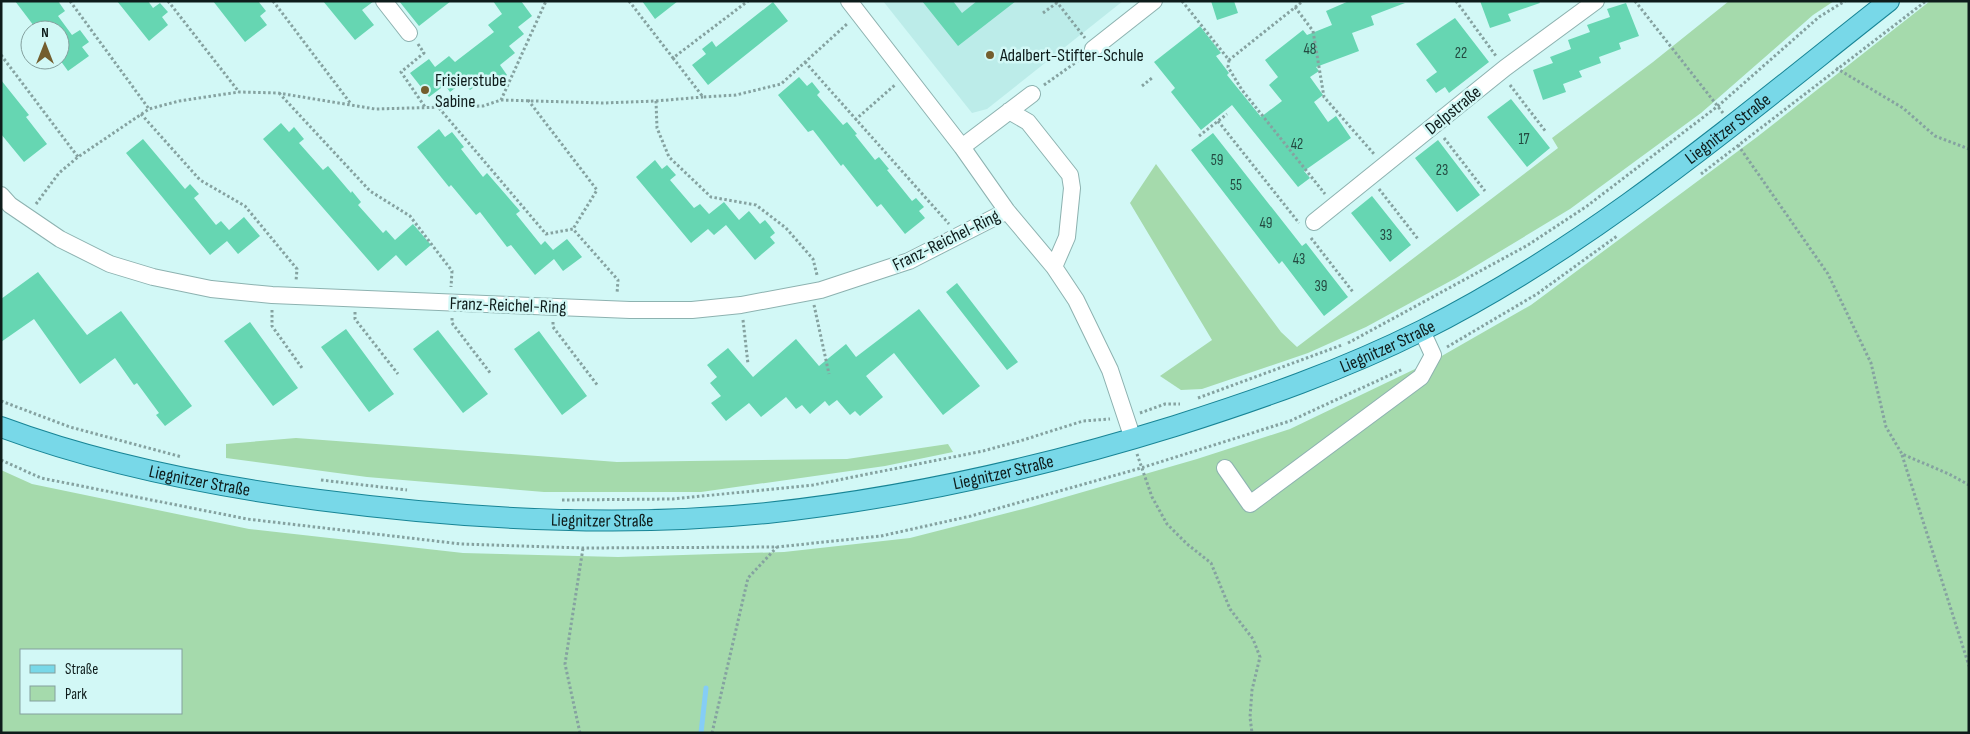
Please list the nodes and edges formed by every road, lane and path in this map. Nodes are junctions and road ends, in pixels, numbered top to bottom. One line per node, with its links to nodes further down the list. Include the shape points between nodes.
1 (70, 1): 44 (path)
2 (168, 1): 33 (path)
3 (273, 1): 40 (path)
4 (384, 1): 21 (street)
5 (546, 1): 37 (path)
6 (629, 1): 25 (path)
7 (748, 1): 25 (path)
8 (1154, 1): 22 (street)
9 (1182, 1): 26 (path)
10 (1303, 1): 18 (path)
11 (1456, 1): 28 (path)
12 (1596, 1): 28 (street, Delpstraße)
13 (1635, 1): 41 (path)
14 (1845, 1): 41 (path, via 1819,17)
15 (1889, 1): 23 (main road, Liegnitzer Straße)
16 (1926, 1): 29 (path)
17 (1057, 2): 20 (path); 22 (path)
18 (1295, 7): 26 (path); 58 (path, via 1313,31 1324,97)
19 (854, 8): 27 (path); 30 (street, Franz-Reichel-Ring)
20 (1043, 13)
21 (410, 33): 42 (path, via 424,53 401,72)
22 (1093, 49): 35 (path)
23 (1824, 52): 29 (path); 51 (main road, Liegnitzer Straße)
24 (1, 55): 57 (path)
25 (674, 58): 36 (path)
26 (1229, 60): 63 (path, via 1228,67 1242,90)
27 (804, 62): 36 (path, via 781,84 736,95); 48 (path)
28 (1503, 70): 50 (street, Delpstraße); 52 (path)
29 (1838, 70): 54 (path); 56 (path, via 1903,108 1934,136)
30 (907, 75): 48 (path); 55 (street, Franz-Reichel-Ring)
31 (1152, 78): 32 (path)
32 (1142, 86)
33 (240, 92): 34 (path); 44 (path)
34 (278, 93): 40 (path); 77 (path, via 370,191 410,216 452,271)
35 (1032, 94): 45 (street)
36 (703, 97): 39 (path)
37 (501, 100): 38 (path); 43 (path, via 483,106)
38 (528, 100): 39 (path); 66 (path, via 597,190)
39 (656, 101): 72 (path, via 657,128 669,157 711,197 756,205 786,228 813,259)
40 (351, 105): 42 (path, via 375,109)
41 (1718, 106): 51 (path); 91 (path, via 1629,176 1528,245 1346,344)
42 (425, 108): 43 (path)
43 (439, 108): 66 (path, via 546,234)
44 (149, 109): 46 (path)
45 (1010, 111): 55 (street); 71 (street, via 1028,122 1070,175 1072,188 1067,236)
46 (141, 114): 57 (path); 75 (path, via 200,180 245,206 297,270)
47 (1227, 114): 49 (path)
48 (855, 120): 69 (path)
49 (1218, 121): 53 (path); 67 (path)
50 (1434, 125): 58 (street, Delpstraße); 61 (path)
51 (1731, 125): 54 (path); 81 (main road, Liegnitzer Straße, via 1628,205 1565,248)
52 (1546, 132)
53 (1199, 136)
54 (1739, 146): 59 (path); 96 (path, via 1828,274 1872,363 1886,427)
55 (962, 147): 64 (street, Franz-Reichel-Ring)
56 (1969, 149)
57 (78, 157): 65 (path, via 59,172)
58 (1384, 166): 60 (street, Delpstraße)
59 (1700, 175)
60 (1370, 177): 63 (street, Delpstraße); 70 (path)
61 (1485, 191)
62 (4, 205): 65 (street, Franz-Reichel-Ring)
63 (1334, 205): 67 (street, Delpstraße)
64 (1007, 211): 69 (street, Franz-Reichel-Ring); 71 (street, Franz-Reichel-Ring)
65 (27, 217): 74 (street, Franz-Reichel-Ring, via 60,239 119,266 211,289)
66 (573, 229): 80 (path, via 618,280)
67 (1309, 229): 73 (path)
68 (1622, 232): 82 (path, via 1537,294)
69 (959, 235): 72 (street, Franz-Reichel-Ring, via 909,261)
70 (1418, 239)
71 (1054, 267): 93 (street, Franz-Reichel-Ring, via 1094,335)
72 (816, 291): 78 (street, Franz-Reichel-Ring); 88 (path)
73 (1353, 292)
74 (272, 295): 75 (street, Franz-Reichel-Ring); 84 (path, via 272,326)
75 (296, 296): 76 (street, Franz-Reichel-Ring)
76 (355, 299): 77 (street, Franz-Reichel-Ring); 86 (path, via 355,319)
77 (450, 302): 79 (street, Franz-Reichel-Ring); 87 (path, via 452,324)
78 (742, 305): 80 (street, Franz-Reichel-Ring, via 692,310); 83 (path)
79 (553, 306): 80 (street, Franz-Reichel-Ring); 89 (path, via 553,328)
80 (616, 309)
81 (1422, 331): 82 (street); 95 (main road, Liegnitzer Straße, via 1291,387)
82 (1433, 355): 100 (street, via 1421,377 1250,504)
83 (748, 364)
84 (302, 368)
85 (1406, 368): 99 (path, via 1290,421)
86 (398, 374)
87 (491, 374)
88 (829, 374)
89 (598, 386)
90 (1, 401): 97 (path, via 70,427)
91 (1190, 401)
92 (1181, 404): 93 (path, via 1165,404)
93 (1127, 418): 95 (street, Franz-Reichel-Ring); 104 (path, via 1083,421 983,451 813,485 673,500)
94 (1, 427): 95 (main road, Liegnitzer Straße, via 93,457 263,492 428,512 601,520 766,513 853,502 994,476)
95 (1133, 439)
96 (1902, 454): 102 (path); 107 (path)
97 (189, 459)
98 (1, 460): 106 (path, via 41,478 247,519 461,544)
99 (1142, 468): 105 (path, via 971,516 881,536); 110 (path, via 1152,497 1167,524 1210,563 1230,608 1253,639 1260,657 1252,690)
100 (1226, 468)
101 (318, 480): 103 (path)
102 (1969, 485)
103 (417, 491)
104 (557, 500)
105 (777, 547): 106 (path); 109 (path, via 748,578)
106 (583, 548): 108 (path, via 564,664)
107 (1969, 666)
108 (580, 733)
109 (712, 733)
110 (1252, 733)

